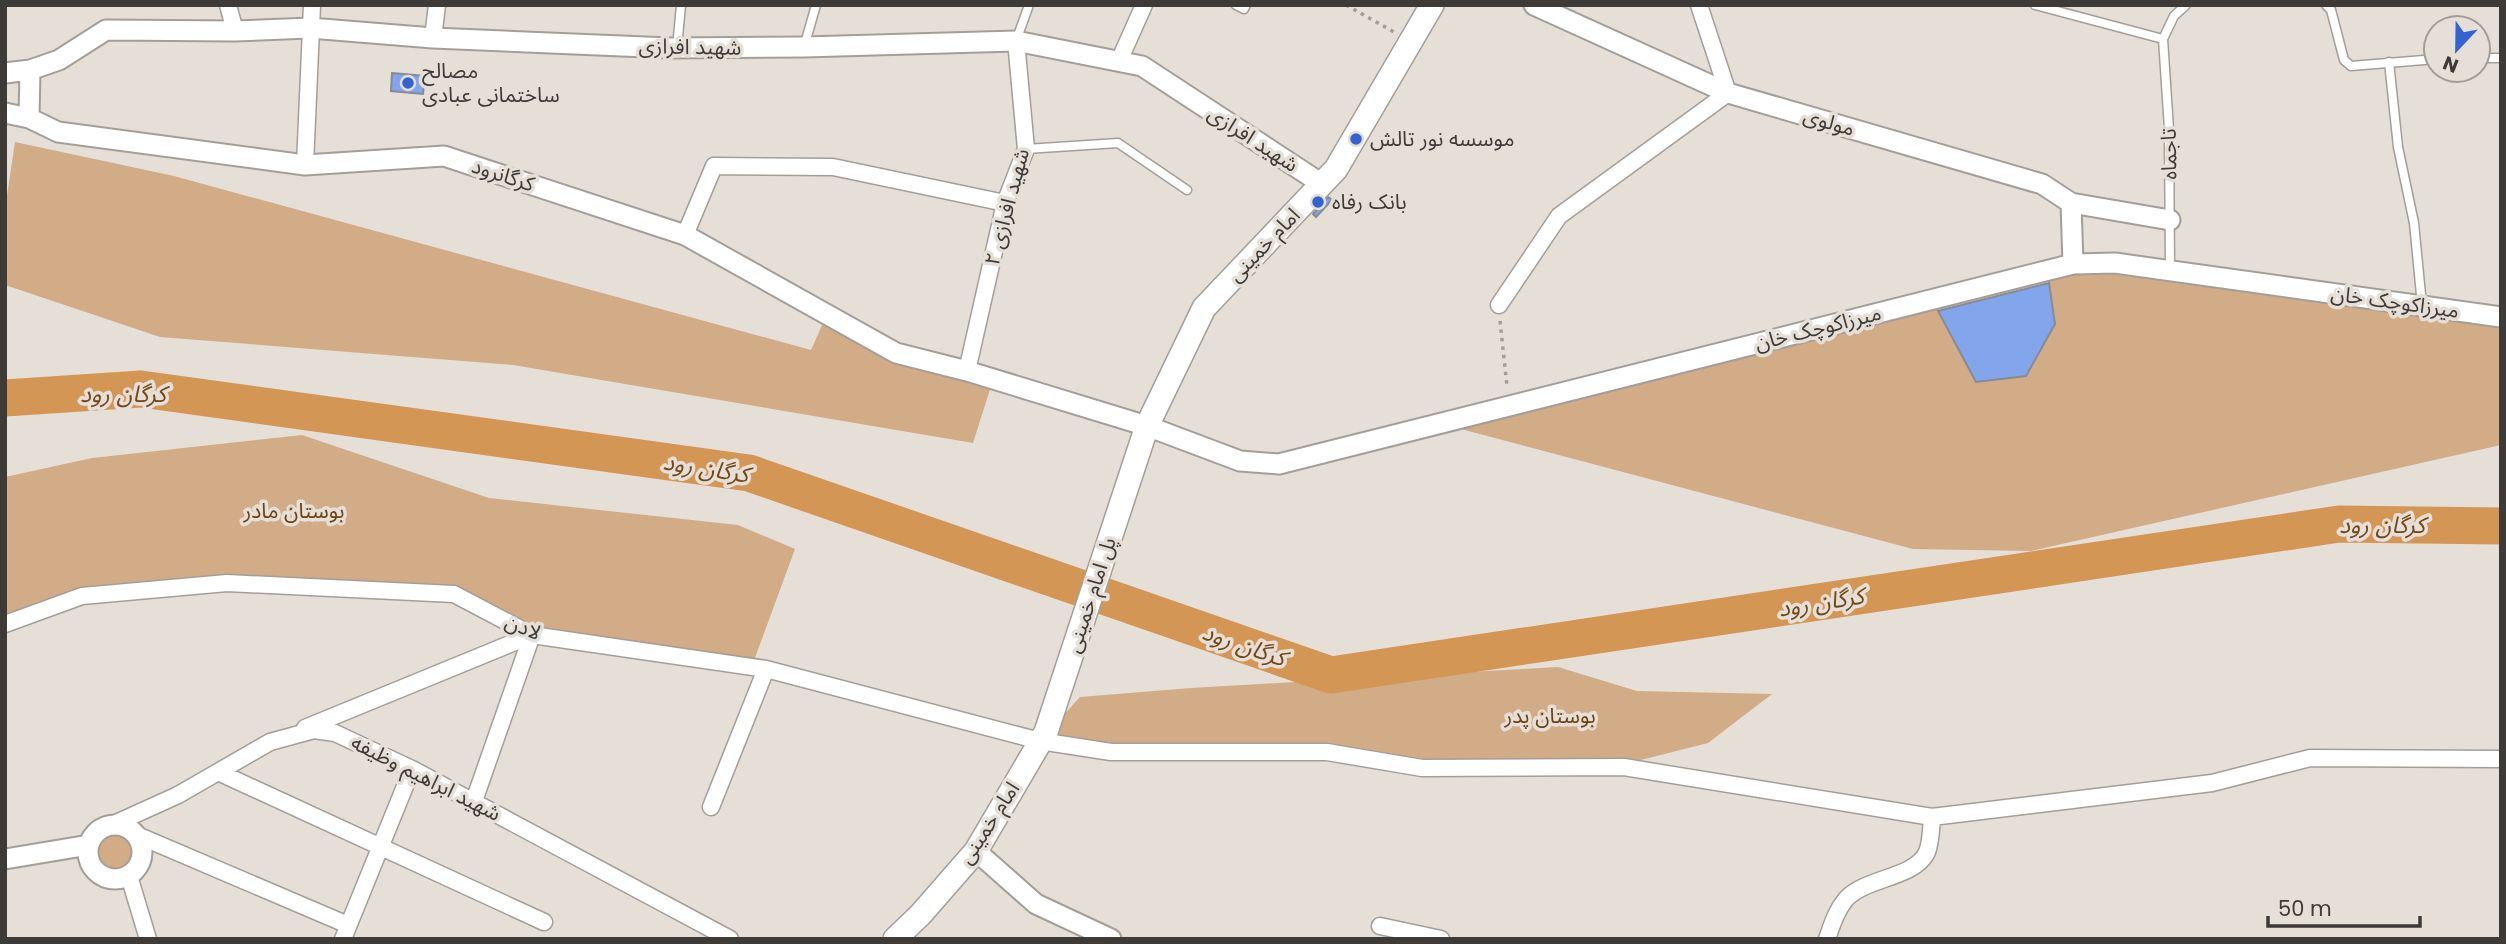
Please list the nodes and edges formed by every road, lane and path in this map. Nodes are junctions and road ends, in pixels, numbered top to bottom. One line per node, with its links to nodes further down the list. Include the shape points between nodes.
1 (228, 5): 18 (street)
2 (312, 5): 17 (street)
3 (437, 5): 19 (street)
4 (681, 5): 24 (lane)
5 (816, 5): 23 (lane)
6 (1029, 5): 21 (lane)
7 (1144, 5): 26 (street)
8 (1236, 5): 9 (lane, via 1244,9)
9 (1246, 5)
10 (1346, 5): 22 (path)
11 (1432, 5): 22 (main road, امام خمینی)
12 (1534, 5): 30 (street, مولوی)
13 (1699, 5): 30 (street)
14 (2035, 5): 20 (lane)
15 (2186, 5): 20 (lane, via 2174,16)
16 (2326, 5): 27 (lane, via 2347,63)
17 (310, 28): 18 (street, شهید افرازی); 19 (street, شهید افرازی); 34 (street)
18 (235, 31): 28 (street, شهید افرازی, via 106,30 59,60)
19 (433, 38): 24 (street, شهید افرازی)
20 (2163, 39): 39 (lane, تاجماه)
21 (1016, 41): 23 (street, شهید افرازی); 26 (street, شهید افرازی); 33 (street, شهید افرازی ۲)
22 (1411, 42): 35 (main road, امام خمینی, via 1336,169)
23 (804, 47): 24 (street, شهید افرازی)
24 (677, 48)
25 (2422, 60): 27 (lane)
26 (1119, 61): 35 (street, شهید افرازی, via 1142,65)
27 (2389, 62): 44 (lane)
28 (30, 70): 29 (street); 32 (street)
29 (5, 73)
30 (1728, 93): 38 (street, مولوی, via 2042,184); 43 (street, via 1559,216)
31 (5, 113): 32 (street, کرگانرود)
32 (29, 118): 34 (street, کرگانرود, via 58,132)
33 (1026, 149): 36 (lane, via 1118,143); 37 (street, شهید افرازی ۲)
34 (305, 165): 40 (street, کرگانرود, via 444,156)
35 (1322, 184): 48 (main road, امام خمینی, via 1204,309)
36 (1187, 190)
37 (1005, 203): 40 (street, via 833,167 714,166); 46 (street, شهید افرازی ۲)
38 (2071, 203): 39 (street); 41 (street)
39 (2170, 220): 42 (lane, تاجماه)
40 (685, 235): 46 (street, کرگانرود, via 896,353)
41 (2073, 264): 42 (street, میرزاکوچک خان, via 2115,262); 47 (street, میرزاکوچک خان)
42 (2170, 270): 44 (street, میرزاکوچک خان)
43 (1499, 305): 47 (path)
44 (2422, 305): 45 (street, میرزاکوچک خان)
45 (2501, 317)
46 (967, 371): 48 (street, کرگانرود)
47 (1508, 405): 48 (street, میرزاکوچک خان, via 1279,464 1240,461)
48 (1147, 426): 49 (main road, امام خمینی)
49 (1136, 458): 53 (main road, پل امام خمینی)
50 (5, 624): 51 (street, لادن, via 82,596 227,583 454,594)
51 (532, 635): 52 (street, لادن); 54 (street); 58 (street)
52 (765, 668): 53 (street, لادن); 59 (street)
53 (1043, 736): 60 (street, لادن, via 1111,752 1327,752 1422,768 1624,767); 65 (main road, امام خمینی)
54 (270, 742): 56 (street, شهید ابراهیم وظیفه, via 314,730 335,733); 57 (street, شهید ابراهیم وظیفه)
55 (2501, 759): 60 (street, لادن, via 2310,758 2212,783)
56 (412, 769): 58 (street, شهید ابراهیم وظیفه); 64 (street)
57 (218, 772): 61 (street, شهید ابراهیم وظیفه); 64 (street)
58 (474, 802): 72 (street, شهید ابراهیم وظیفه)
59 (711, 807)
60 (1932, 817): 76 (street, via 1927,852 1919,864 1856,890 1835,915)
61 (114, 824): 62 (street); 63 (street, via 98,831)
62 (137, 835): 67 (street, via 142,844 141,862); 70 (street)
63 (89, 845): 66 (street); 67 (street, via 90,863 101,876 120,880)
64 (380, 847): 68 (street); 70 (street)
65 (976, 851): 73 (main road, امام خمینی); 74 (street, via 1036,904)
66 (5, 859)
67 (129, 876): 71 (street)
68 (544, 922)
69 (1380, 926): 75 (street)
70 (345, 932)
71 (148, 939)
72 (730, 939)
73 (895, 939)
74 (1111, 939)
75 (1441, 939)
76 (1827, 939)

